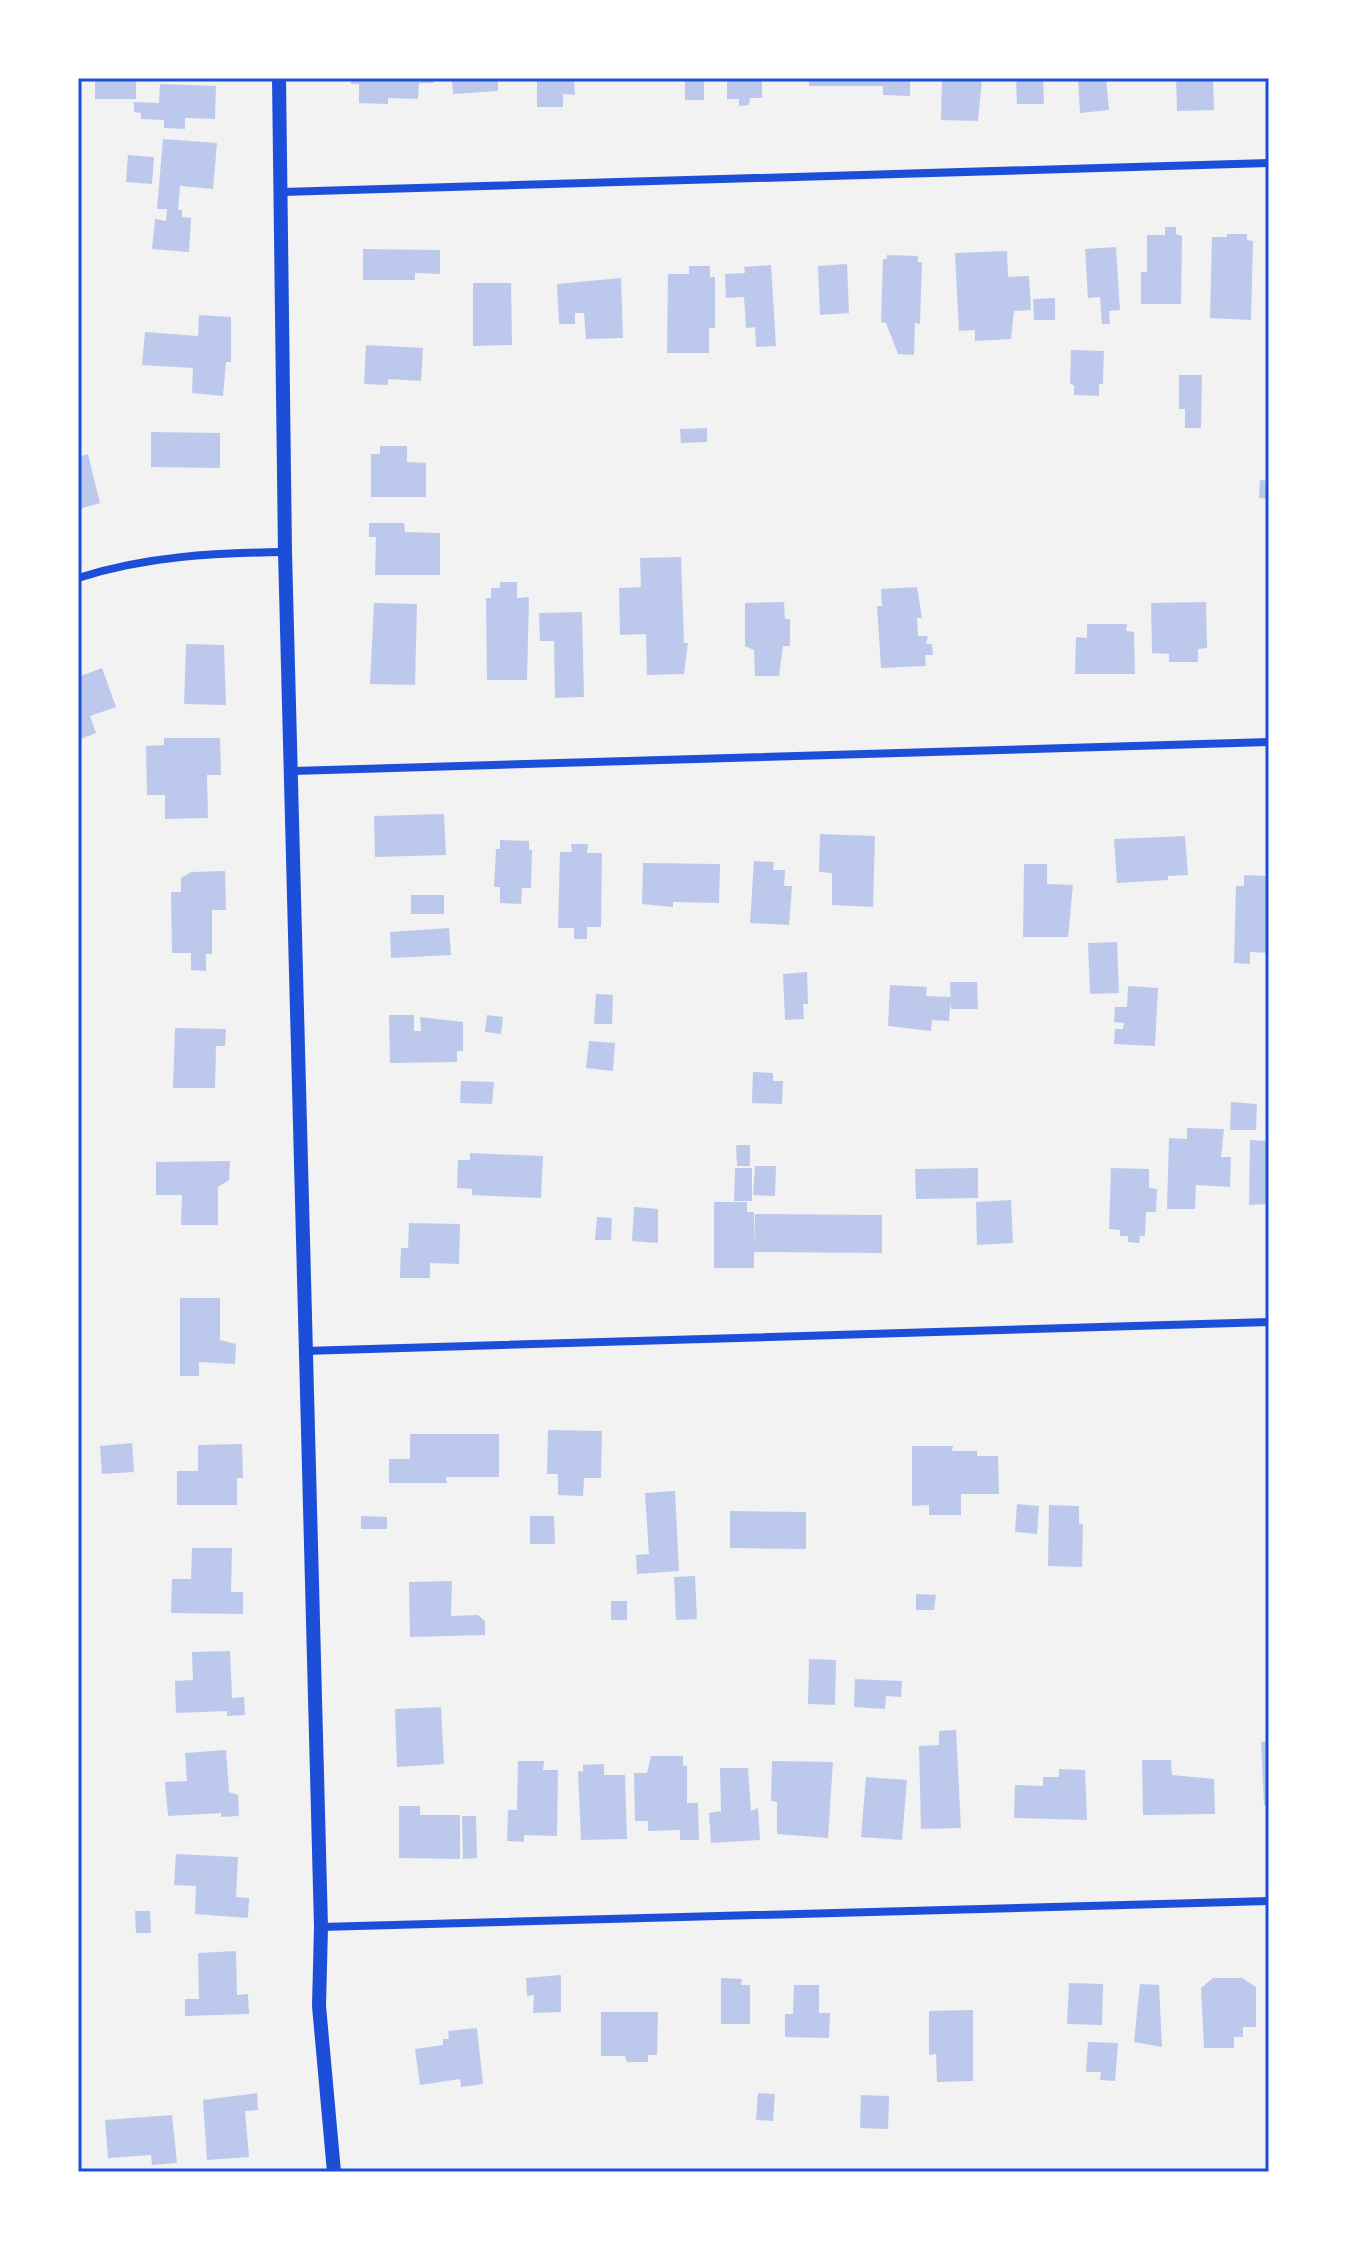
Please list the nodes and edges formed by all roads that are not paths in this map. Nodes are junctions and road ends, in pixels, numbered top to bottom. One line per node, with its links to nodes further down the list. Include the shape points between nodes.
1 (279, 78): 3 (street)
2 (1269, 163): 3 (street)
3 (282, 192): 4 (street)
4 (285, 552): 5 (street, via 190,554); 7 (street)
5 (78, 578)
6 (1269, 742): 7 (street)
7 (293, 771): 9 (street)
8 (1269, 1322): 9 (street)
9 (304, 1351): 11 (street)
10 (1269, 1901): 11 (street)
11 (321, 1927): 12 (street, via 319,2006)
12 (334, 2172)

